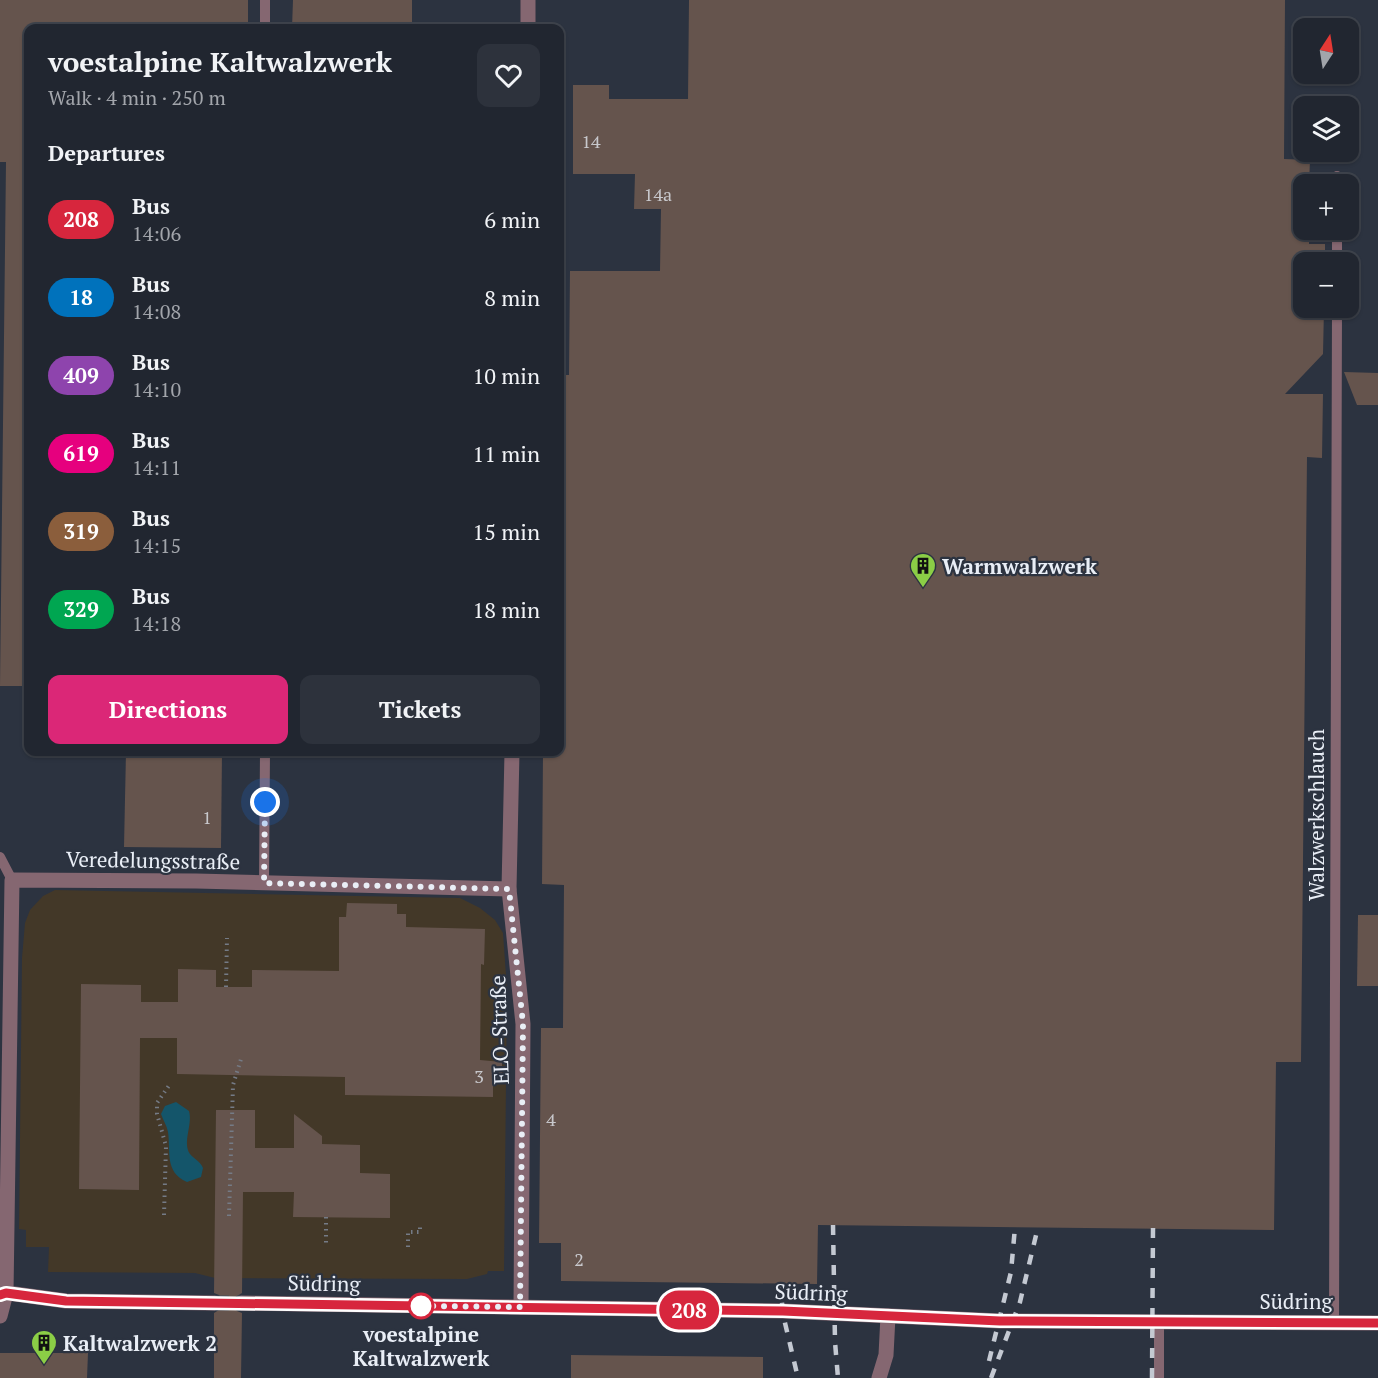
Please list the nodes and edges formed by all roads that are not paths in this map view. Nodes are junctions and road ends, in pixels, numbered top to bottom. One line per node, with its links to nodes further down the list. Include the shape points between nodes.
1 (265, 0): 3 (lane)
2 (528, 0): 4 (street)
3 (265, 24)
4 (528, 24)
5 (1337, 318): 19 (lane, Walzwerkschlauch)
6 (265, 756): 10 (lane)
7 (512, 756): 11 (street, ELO-Straße)
8 (0, 857): 9 (lane)
9 (12, 880): 10 (street, Veredelungsstraße); 12 (street)
10 (264, 883): 11 (street, Veredelungsstraße)
11 (509, 889): 15 (street, ELO-Straße, via 523,1024)
12 (2, 1293): 13 (street, via 66,1301); 16 (street)
13 (214, 1303)
14 (242, 1303): 15 (street, Südring)
15 (520, 1307): 17 (street, Südring)
16 (0, 1316)
17 (888, 1316): 18 (street, Südring); 21 (street, via 886,1355)
18 (1159, 1322): 19 (street, Südring); 22 (lane)
19 (1334, 1323): 20 (street, Südring)
20 (1378, 1323)
21 (879, 1378)
22 (1159, 1378)

